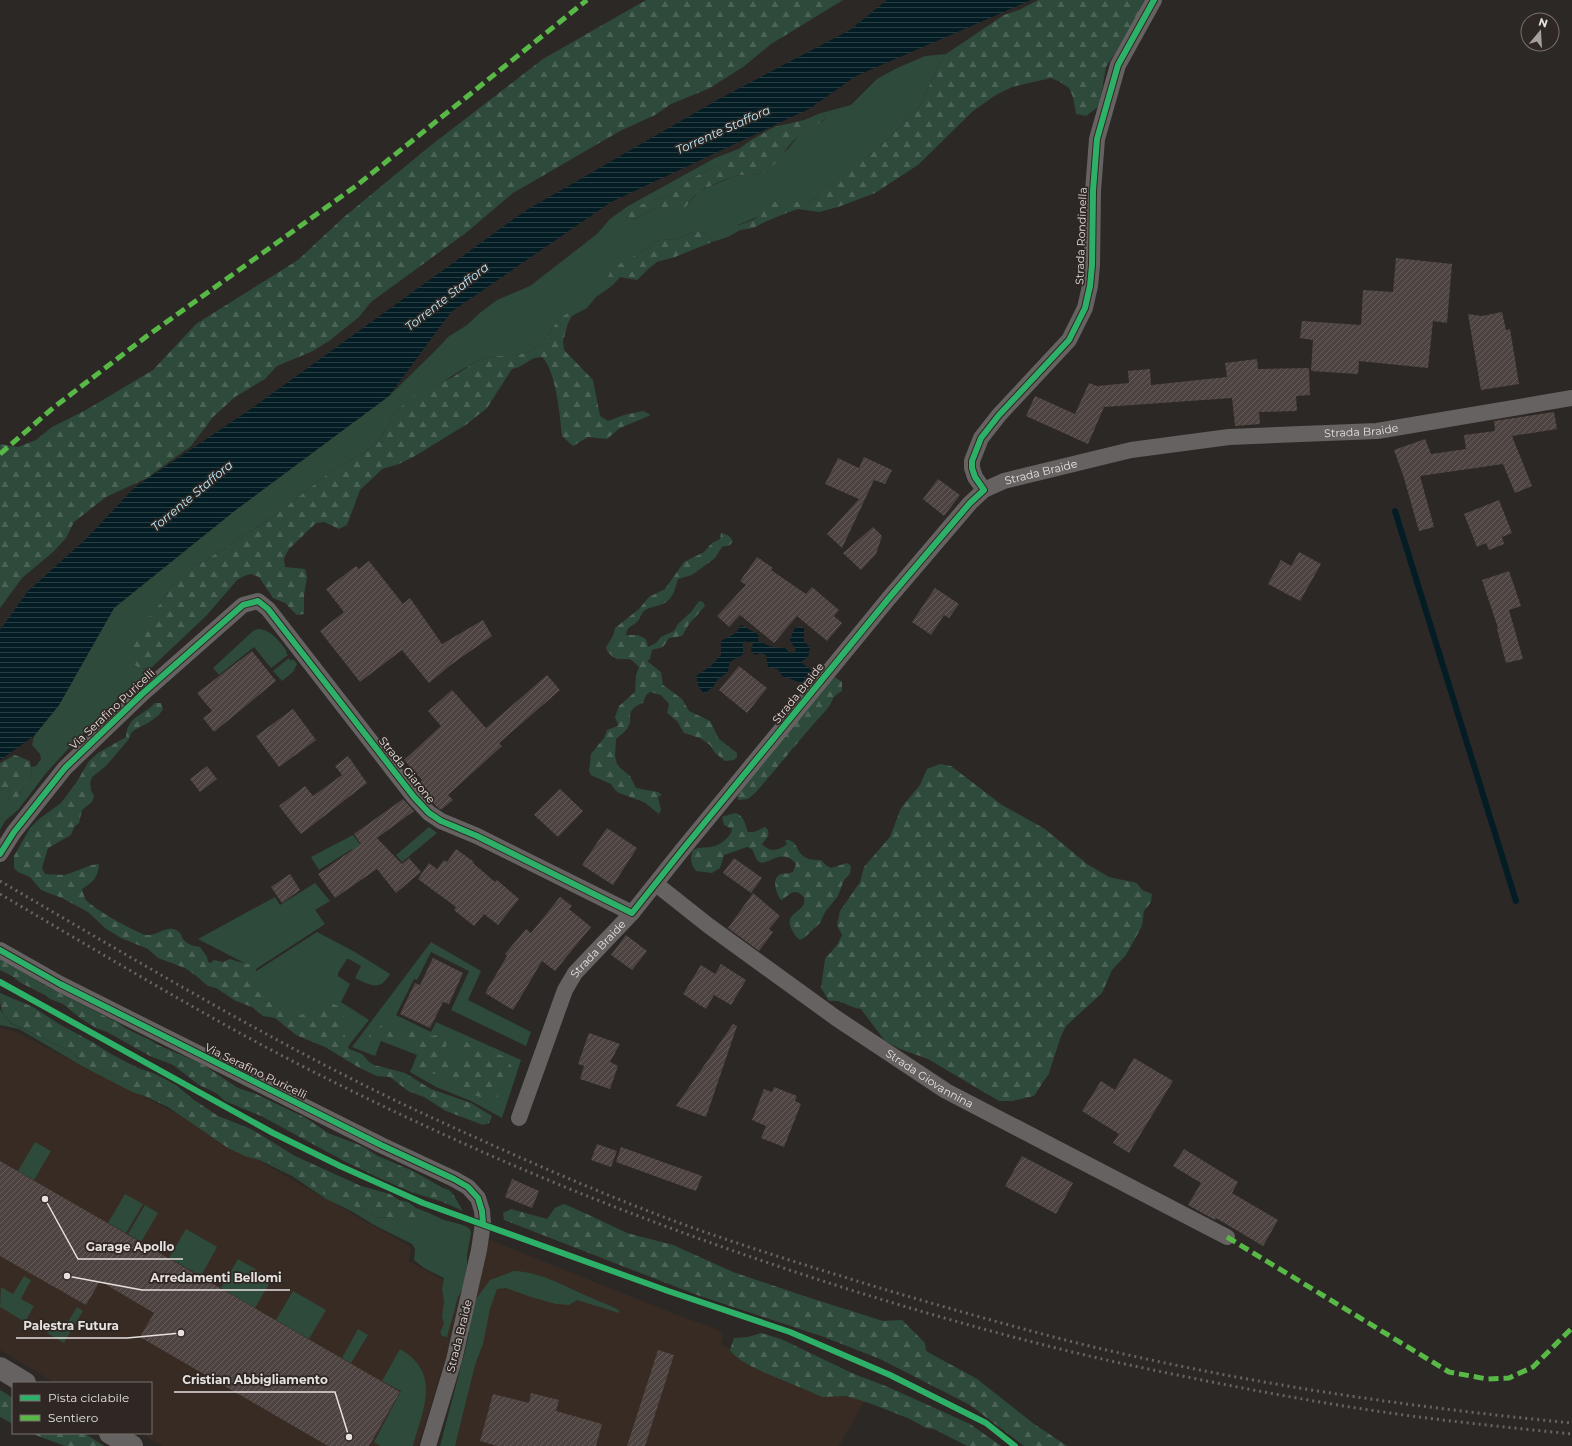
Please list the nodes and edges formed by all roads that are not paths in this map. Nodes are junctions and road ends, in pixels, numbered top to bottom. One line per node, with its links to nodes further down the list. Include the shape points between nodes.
1 (1154, 0): 3 (street, Strada Rondinella, via 1118,65 1097,139 1092,265 1085,308 1069,340 999,414 981,438 972,461 972,468)
2 (1572, 398): 3 (street, Strada Braide, via 1377,431 1229,437 1131,450 1004,481)
3 (984, 490): 6 (street, Strada Braide, via 889,598)
4 (258, 601): 5 (street, Via Serafino Puricelli, via 243,605 142,694 65,768 14,832); 7 (street, Strada Giarone, via 268,609 429,813 440,821 477,836)
5 (0, 854)
6 (656, 884): 7 (street, Strada Braide); 11 (street, Strada Giovannina, via 709,926 836,1018 946,1090)
7 (632, 913): 9 (street, Strada Braide, via 575,973 565,990)
8 (0, 950): 10 (street, Via Serafino Puricelli, via 60,984 454,1179 468,1187 478,1198)
9 (519, 1118)
10 (483, 1223): 16 (street, Strada Braide, via 454,1360)
11 (1227, 1237)
12 (0, 1368): 13 (main road)
13 (23, 1382)
14 (112, 1434): 15 (main road)
15 (132, 1446)
16 (428, 1446)

